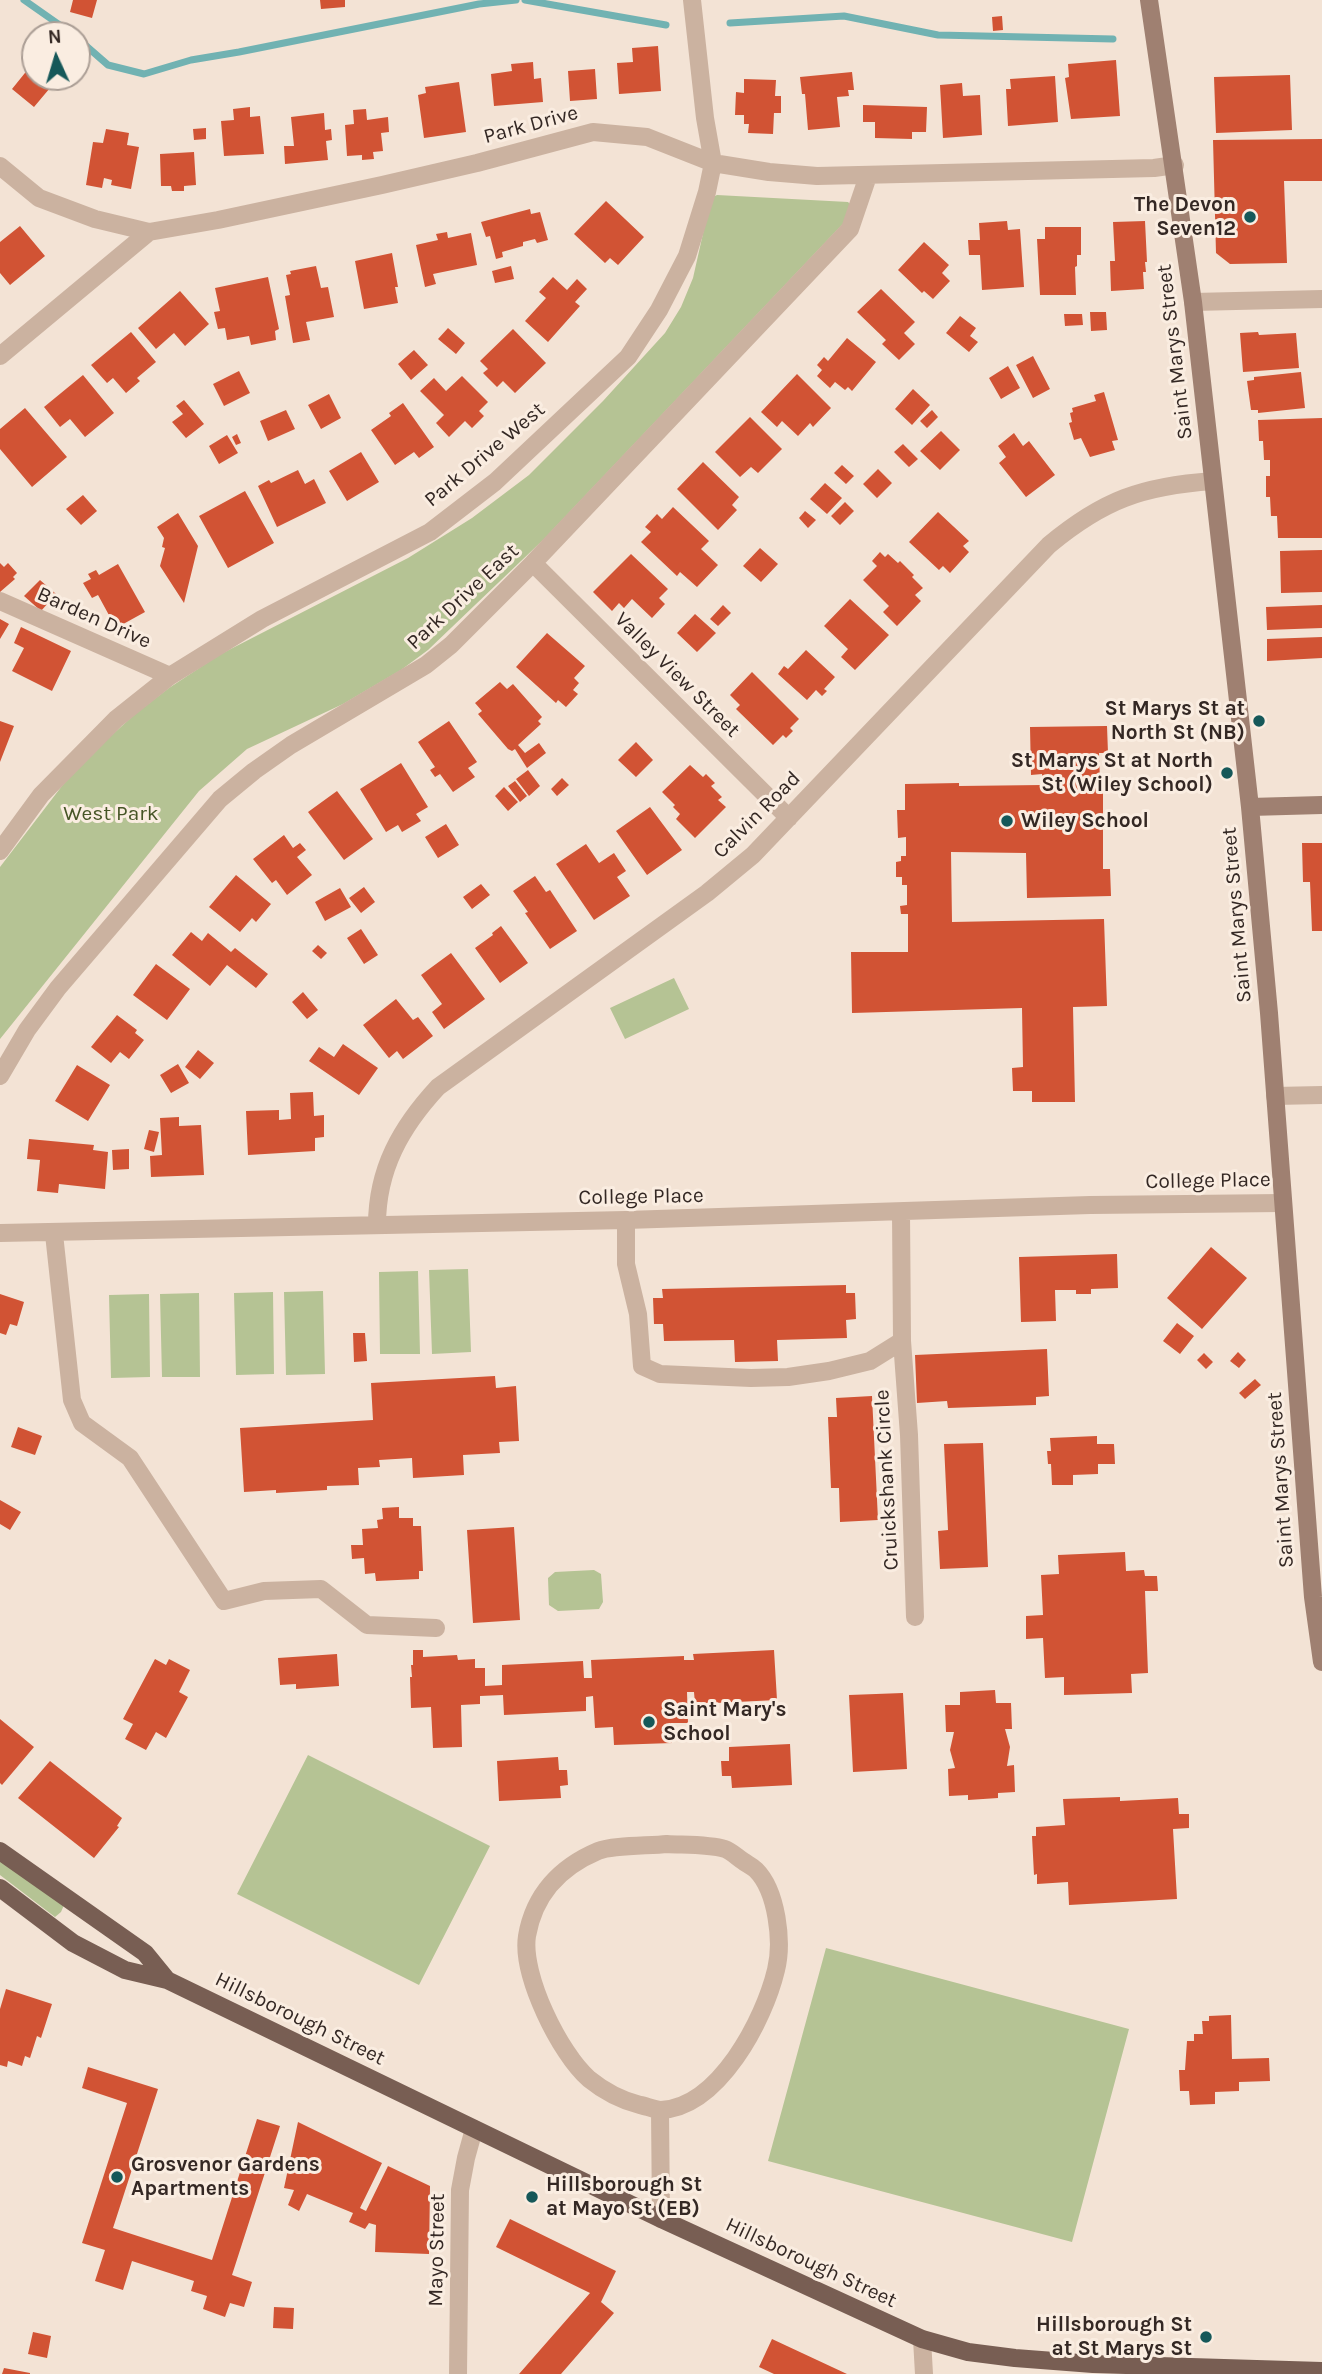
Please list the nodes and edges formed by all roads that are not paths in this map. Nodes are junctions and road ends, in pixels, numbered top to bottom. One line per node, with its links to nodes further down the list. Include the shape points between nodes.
1 (692, 0): 3 (street, Park Drive West)
2 (1149, 0): 4 (main road, Saint Marys Street)
3 (713, 163): 6 (street, Park Drive, via 769,172); 7 (street, Park Drive, via 647,137 593,132 382,185); 14 (street, Park Drive West, via 687,256 659,310 628,357 560,423 430,532 262,619)
4 (1175, 165): 6 (street, Park Drive); 9 (main road, Saint Marys Street)
5 (0, 166): 7 (street, Park Drive, via 39,198 94,219)
6 (868, 176): 12 (street, Park Drive East, via 850,229)
7 (149, 232): 10 (street)
8 (1322, 299): 9 (street)
9 (1193, 302): 11 (main road, Saint Marys Street)
10 (0, 356)
11 (1213, 481): 16 (main road, Saint Marys Street); 17 (street, Calvin Road, via 1137,493 1113,501 1070,527)
12 (533, 563): 17 (street, Valley View Street); 19 (street, Park Drive East, via 426,665 291,745 220,799 58,988)
13 (0, 601): 14 (street, Barden Drive)
14 (170, 676): 18 (street, Park Drive West, via 116,719 41,795)
15 (1322, 805): 16 (main road)
16 (1250, 807): 21 (main road, Saint Marys Street)
17 (789, 818): 25 (street, Calvin Road, via 707,893 438,1087 414,1114 391,1154 383,1173)
18 (0, 851)
19 (0, 1076)
20 (1322, 1095): 21 (street)
21 (1275, 1096): 22 (main road, Saint Marys Street)
22 (1282, 1203): 23 (street, College Place); 29 (main road, Saint Marys Street)
23 (901, 1213): 24 (street, College Place); 28 (street, Cruickshank Circle)
24 (626, 1220): 25 (street, College Place); 28 (street, Cruickshank Circle, via 626,1264 638,1314 642,1366 660,1374 788,1377 870,1361)
25 (377, 1225): 27 (street, College Place)
26 (0, 1233): 27 (street, College Place)
27 (54, 1234): 31 (street, via 72,1400 82,1423 130,1458 224,1601 264,1591 321,1589 367,1625)
28 (902, 1341): 30 (street, Cruickshank Circle)
29 (1317, 1597): 32 (main road, Saint Marys Street)
30 (915, 1617)
31 (436, 1628)
32 (1322, 1662)
33 (0, 1851): 35 (main road, Hillsborough Street, via 145,1953)
34 (0, 1888): 35 (main road, Hillsborough Street, via 73,1943 125,1970)
35 (167, 1980): 37 (main road, Hillsborough Street)
36 (660, 2110): 36 (street, via 691,2102 721,2077 765,2005 777,1969 776,1908 757,1870 726,1849 667,1844 601,1850 561,1873 538,1901 527,1938 530,1974 567,2052 588,2078 620,2100); 38 (street)
37 (474, 2129): 38 (main road, Hillsborough Street); 41 (street, Mayo Street, via 460,2190)
38 (661, 2220): 39 (main road, Hillsborough Street)
39 (922, 2339): 40 (main road, Hillsborough Street, via 968,2352 1028,2360); 42 (street)
40 (1322, 2371)
41 (458, 2374)
42 (924, 2374)

